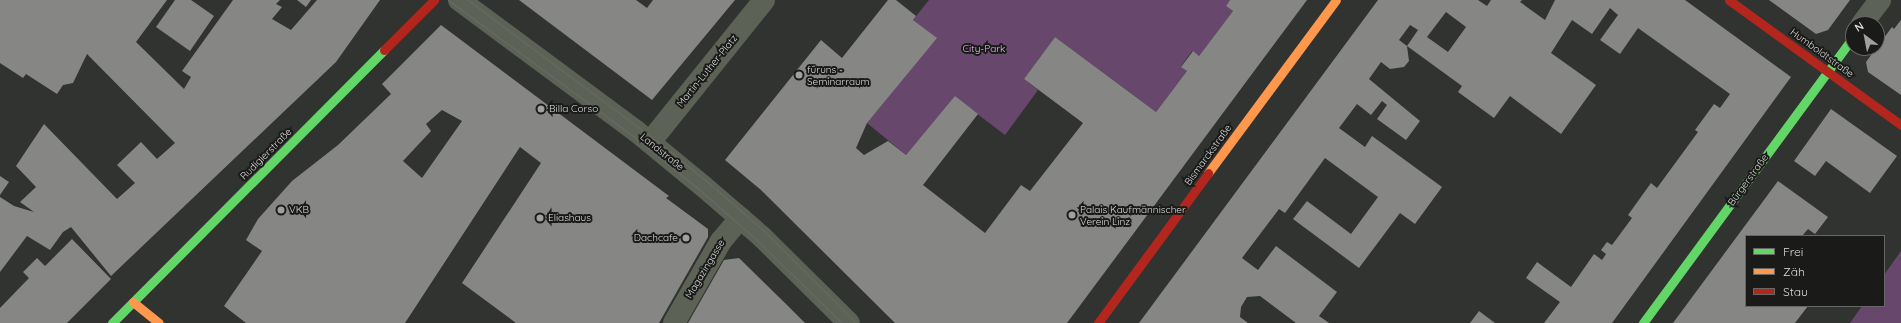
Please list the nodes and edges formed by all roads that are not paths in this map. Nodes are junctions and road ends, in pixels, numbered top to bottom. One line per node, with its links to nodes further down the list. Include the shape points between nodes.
1 (434, 0): 13 (street, Rudigierstraße)
2 (459, 0): 11 (street, Landstraße)
3 (764, 0): 11 (street, Martin-Luther-Platz)
4 (1336, 0): 18 (street, Bismarckstraße)
5 (1729, 0): 9 (street, Humboldtstraße)
6 (1880, 0): 7 (street)
7 (1868, 16)
8 (1845, 48): 9 (street, Bürgerstraße)
9 (1828, 71): 10 (street, Humboldtstraße); 19 (street, Bürgerstraße)
10 (1901, 125)
11 (650, 142): 12 (street, Landstraße)
12 (740, 218): 16 (street, Magazingasse, via 721,241); 17 (street, Landstraße)
13 (133, 302): 14 (street, Rudigierstraße); 15 (street)
14 (112, 323)
15 (159, 323)
16 (674, 323)
17 (849, 323)
18 (1098, 323)
19 (1643, 323)

